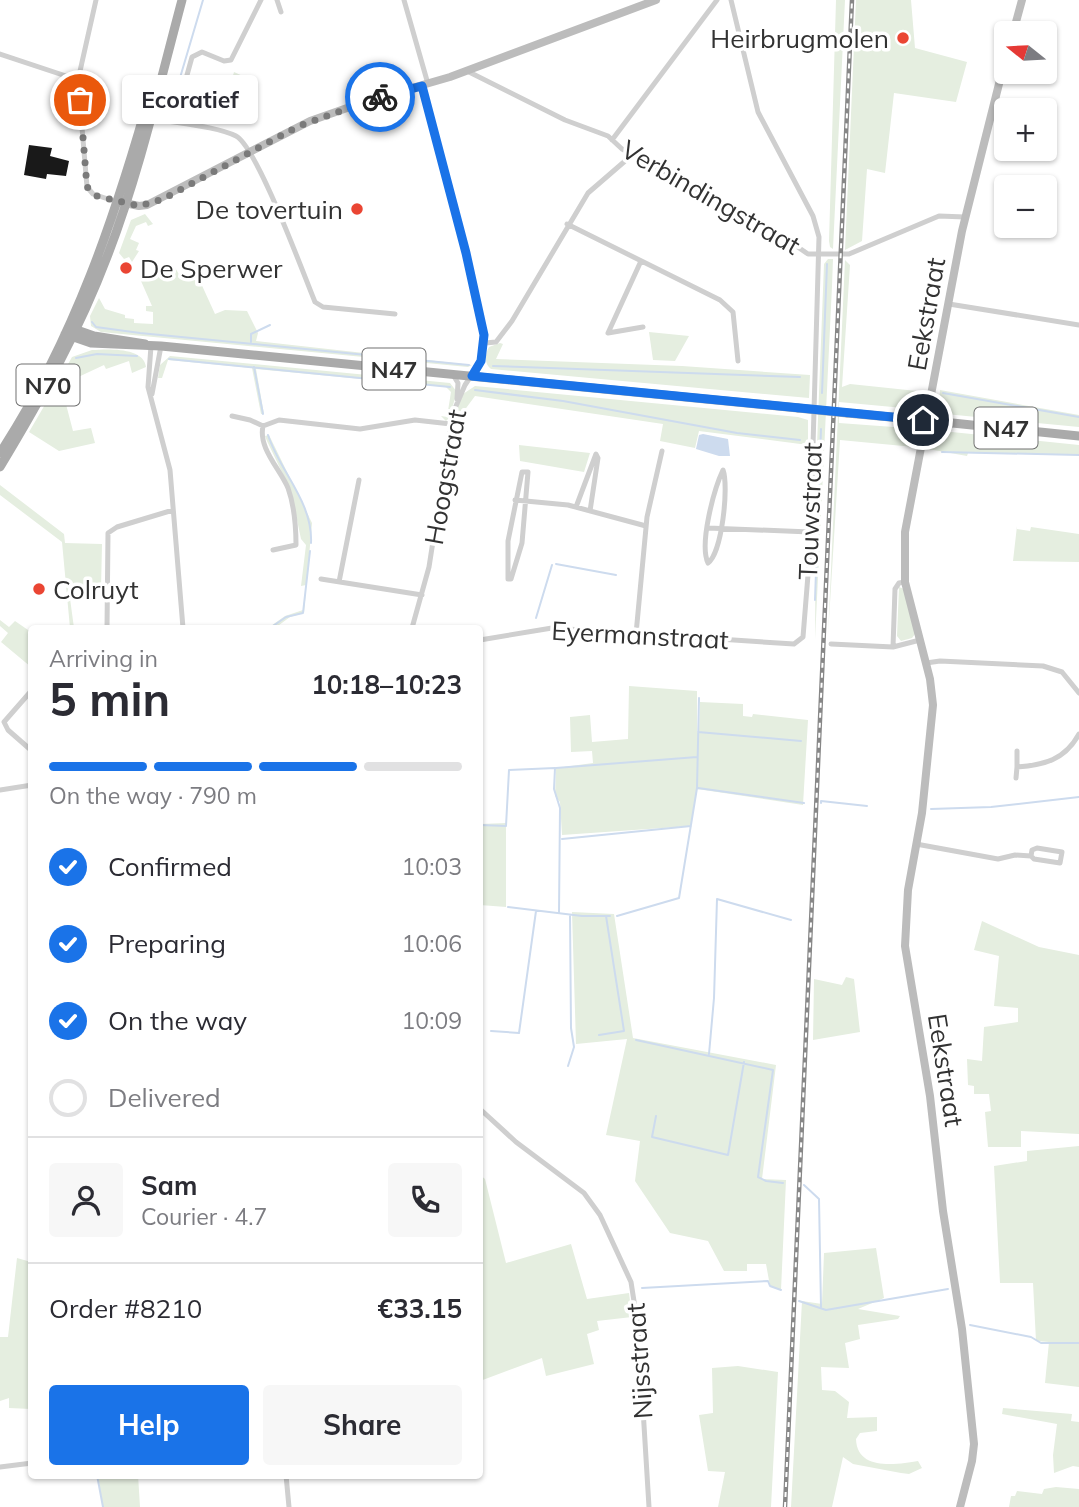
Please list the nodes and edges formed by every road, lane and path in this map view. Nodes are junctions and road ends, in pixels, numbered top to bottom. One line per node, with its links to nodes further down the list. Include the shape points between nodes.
1 (96, 0): 14 (street)
2 (179, 0): 17 (main road, N70); 22 (main road, N70)
3 (261, 0): 18 (street, via 231,60 202,52 192,57)
4 (277, 0): 10 (street)
5 (404, 0): 16 (street)
6 (656, 0): 13 (street)
7 (717, 0): 19 (street)
8 (731, 0): 25 (street, Touwstraat, via 758,112 813,216)
9 (1022, 0): 11 (street)
10 (281, 12)
11 (1016, 21)
12 (0, 54): 14 (street)
13 (467, 70): 16 (street); 19 (street, Verbindingstraat)
14 (78, 80): 22 (street, via 87,187 93,194)
15 (999, 84): 23 (street, Eekstraat)
16 (425, 85): 20 (street, via 310,121); 32 (street)
17 (150, 118): 18 (street); 22 (main road, N70)
18 (174, 122): 20 (street, via 237,136)
19 (612, 140): 21 (street, Verbindingstraat)
20 (250, 153): 22 (street, via 163,199 139,206); 28 (street, via 315,302 323,307)
21 (632, 155): 24 (street, via 587,193); 25 (street, Verbindingstraat, via 773,230 808,254)
22 (122, 203): 31 (main road, N70); 31 (main road, N70, via 107,257)
23 (965, 218): 25 (street, Verbindingstraat, via 939,216 849,254); 27 (street, Eekstraat)
24 (567, 224): 26 (street); 32 (street, via 512,321 496,342)
25 (820, 254): 54 (street, Touwstraat)
26 (640, 261): 30 (street, via 608,332); 34 (street, via 719,300 733,312)
27 (949, 304): 29 (street); 60 (street, Eekstraat, via 905,532)
28 (395, 314)
29 (1079, 326)
30 (643, 327)
31 (71, 332): 33 (main road, N47); 43 (main road, N70); 44 (main road, N70)
32 (485, 343): 36 (street, Hoogstraat)
33 (156, 346): 35 (main road, N47); 49 (street, via 151,397 170,470)
34 (738, 361)
35 (453, 374): 36 (main road, N47); 37 (street, via 458,383)
36 (472, 376): 37 (street, Hoogstraat); 41 (main road, N47, bridge)
37 (456, 402): 39 (street, Hoogstraat)
38 (232, 416): 40 (street)
39 (451, 424): 40 (street, via 415,420 360,429 279,420); 61 (street, Hoogstraat)
40 (263, 426): 57 (street, via 266,448 288,489 296,534 296,545)
41 (1079, 436)
42 (662, 451): 51 (street)
43 (0, 453)
44 (0, 467)
45 (359, 480): 59 (street)
46 (515, 500): 47 (street); 47 (street, via 525,471); 55 (street)
47 (526, 501): 48 (street); 56 (street)
48 (576, 507): 50 (street); 50 (street, via 596,454)
49 (173, 510): 62 (street, via 108,533); 63 (street)
50 (590, 511): 51 (street)
51 (646, 526): 65 (street)
52 (708, 528): 53 (street); 53 (street, via 708,563); 53 (street, via 723,470)
53 (722, 529): 54 (street)
54 (810, 532): 67 (street, Touwstraat)
55 (508, 541): 56 (street); 56 (street, via 508,579)
56 (522, 543)
57 (273, 550)
58 (321, 579): 59 (street)
59 (339, 582): 61 (street)
60 (905, 582): 68 (street, Eekstraat); 70 (street, Eekstraat, via 895,589)
61 (422, 595): 64 (street, Hoogstraat)
62 (107, 625)
63 (183, 625)
64 (413, 625)
65 (636, 634): 66 (street, Eyermanstraat, via 552,628); 67 (street, Eyermanstraat, via 794,644)
66 (483, 640)
67 (801, 640)
68 (920, 640): 70 (street); 71 (street, Eekstraat)
69 (831, 644): 70 (street)
70 (894, 647)
71 (926, 663): 72 (street, via 1043,666 1062,672); 81 (street, Eekstraat, via 933,705)
72 (1079, 693)
73 (28, 695): 75 (street, via 4,722)
74 (1079, 734): 77 (street, via 1055,761)
75 (28, 748)
76 (1017, 751): 77 (street)
77 (1017, 767): 78 (street)
78 (1016, 778)
79 (28, 786): 80 (street)
80 (0, 790)
81 (916, 844): 82 (street, via 998,859); 89 (street, Eekstraat, via 905,946 930,1096 974,1444)
82 (1031, 856): 82 (street, via 1060,863 1062,852 1037,848)
83 (483, 1112): 88 (street, Nijsstraat, via 584,1193 600,1215 631,1283)
84 (28, 1464): 85 (street)
85 (0, 1467)
86 (286, 1479): 87 (street)
87 (289, 1507)
88 (649, 1507)
89 (960, 1507)

